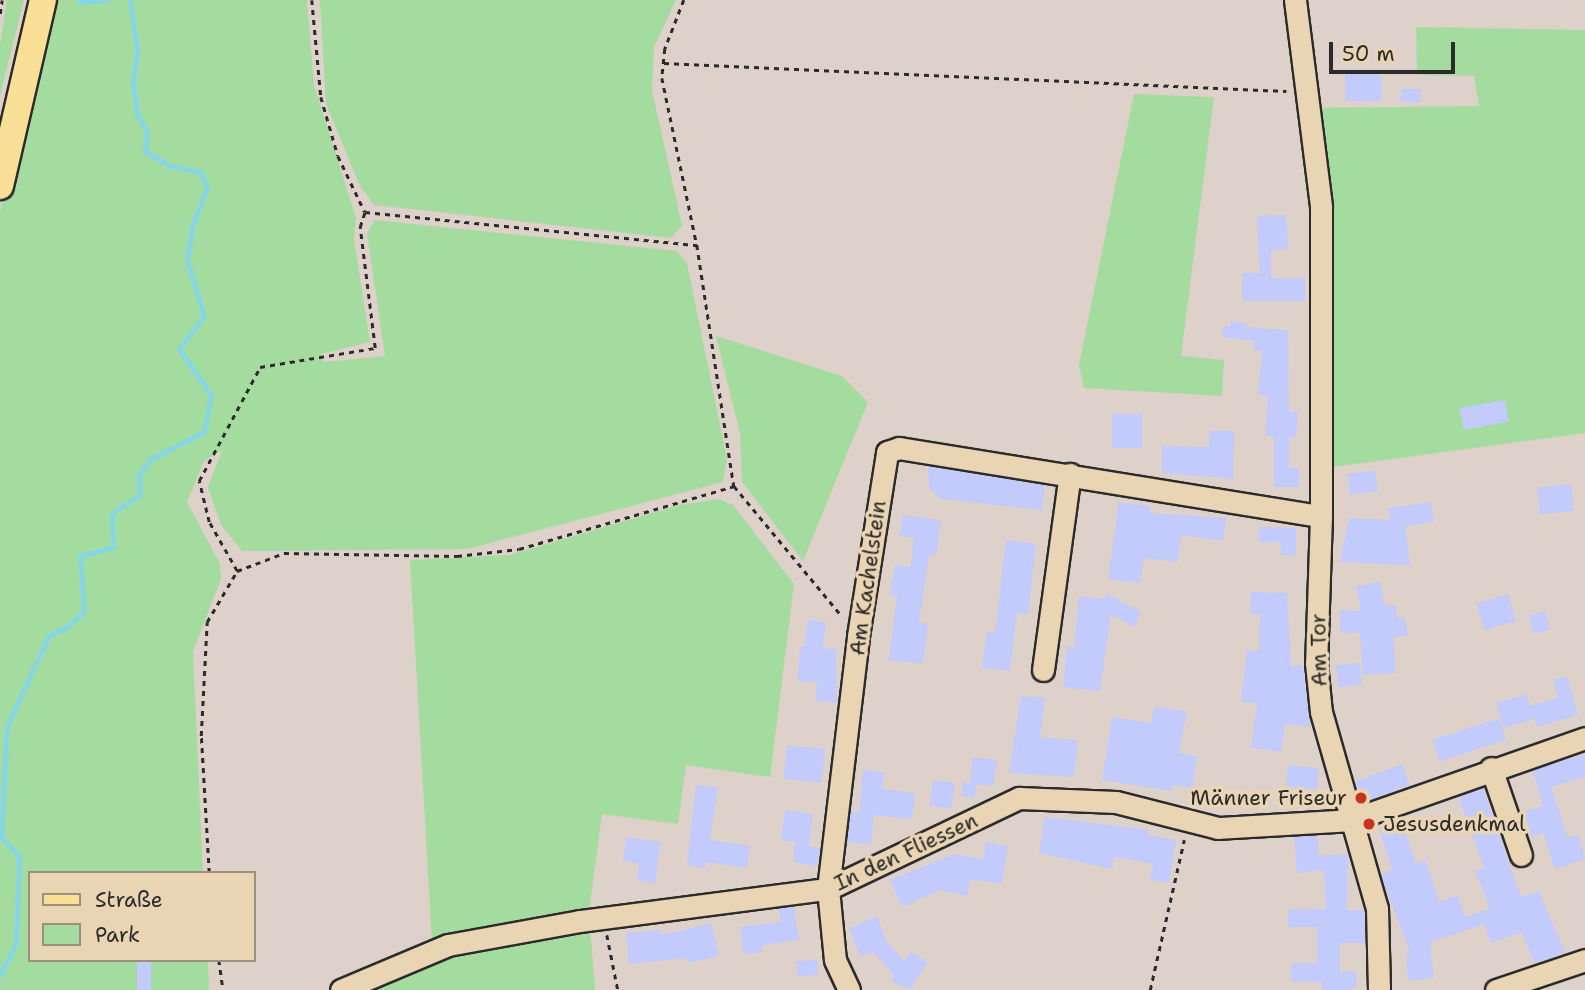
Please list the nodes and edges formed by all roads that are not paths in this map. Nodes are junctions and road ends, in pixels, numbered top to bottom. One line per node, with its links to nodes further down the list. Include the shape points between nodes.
1 (43, 0): 3 (main road)
2 (1294, 0): 5 (street, Am Tor, via 1320,177)
3 (0, 186)
4 (1070, 474): 5 (street, Am Kachelstein); 6 (street); 11 (street, Am Kachelstein, via 899,448 887,452 858,636)
5 (1321, 516): 9 (street, Am Tor, via 1315,663 1321,712)
6 (1043, 670)
7 (1585, 738): 8 (street, In den Fliessen)
8 (1490, 768): 9 (street, In den Fliessen); 10 (street)
9 (1351, 820): 11 (street, In den Fliessen, via 1218,828 1116,803 1019,798); 15 (street, Am Tor, via 1377,908)
10 (1521, 855)
11 (828, 889): 13 (street, In den Fliessen, via 604,918 448,945); 14 (street, Am Kachelstein, via 835,960)
12 (1585, 960): 16 (street)
13 (341, 990)
14 (849, 990)
15 (1379, 990)
16 (1496, 990)

